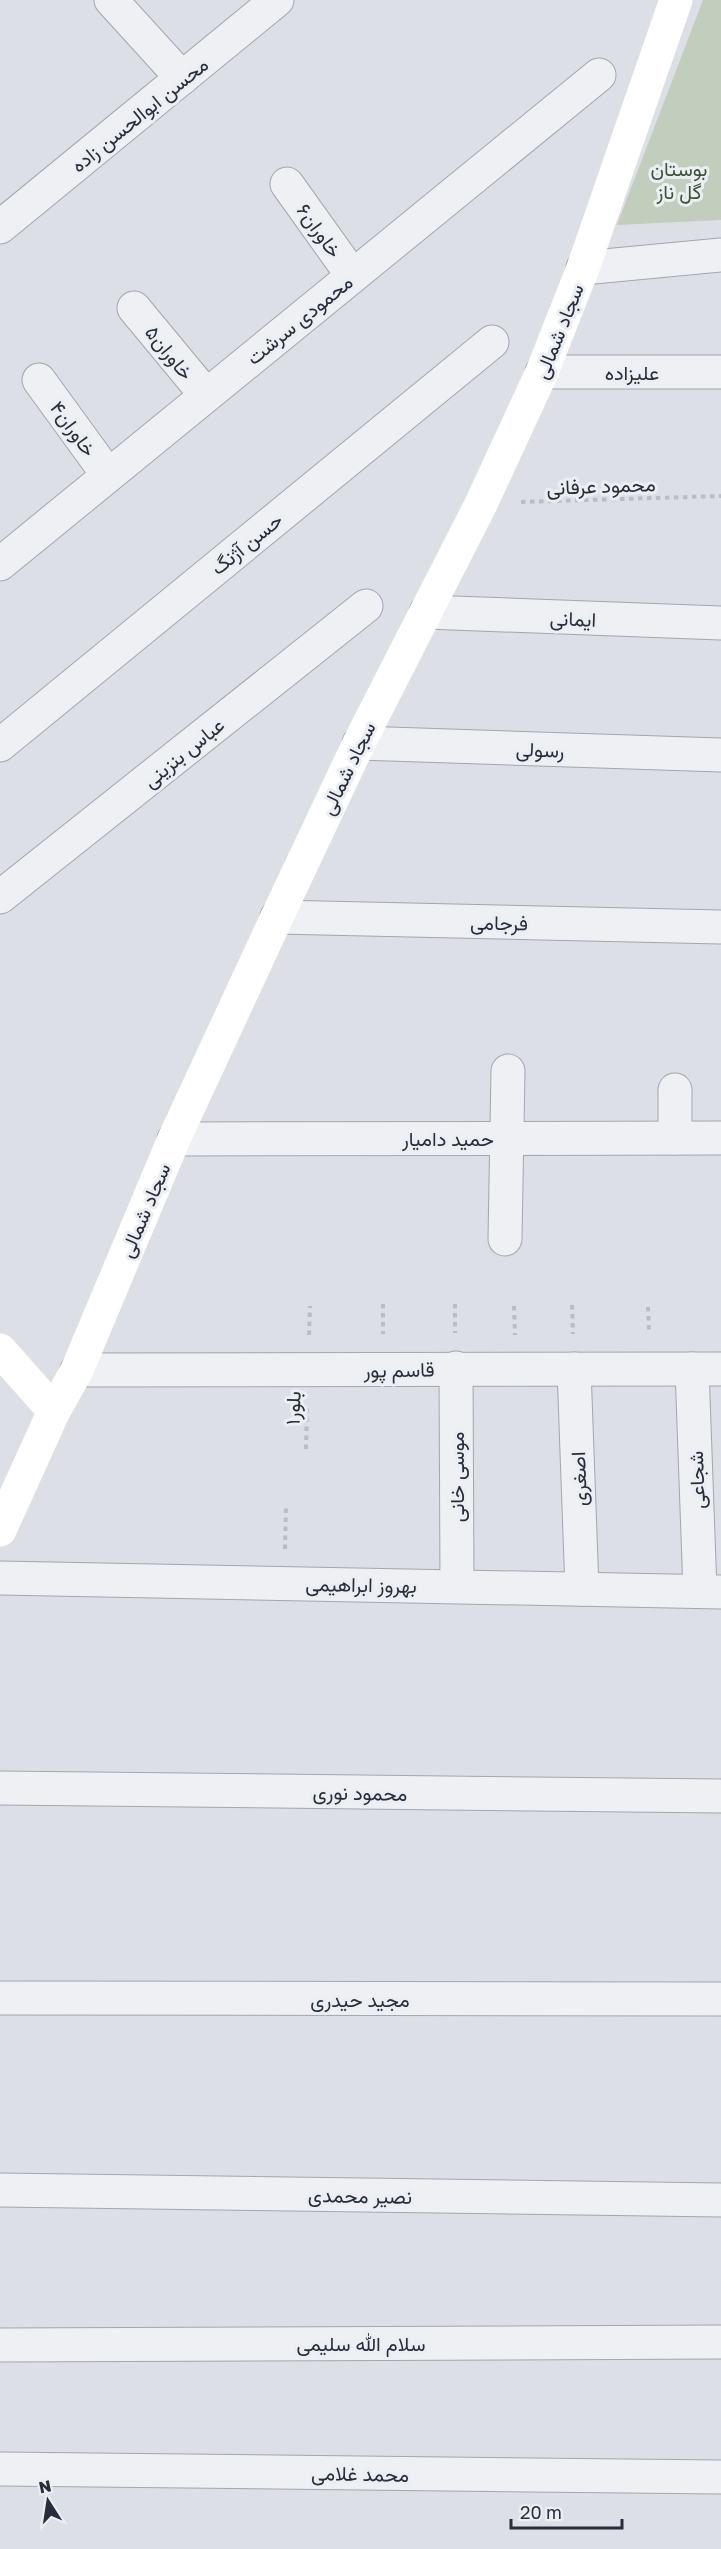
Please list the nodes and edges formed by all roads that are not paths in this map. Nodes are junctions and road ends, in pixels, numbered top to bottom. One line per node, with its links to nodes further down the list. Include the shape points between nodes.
1 (111, 0): 5 (street)
2 (278, 0): 5 (street, محسن ابوالحسن زاده)
3 (676, 0): 9 (main road, سجاد شمالی)
4 (599, 75): 10 (street, محمودی سرشت)
5 (182, 78): 7 (street, محسن ابوالحسن زاده)
6 (287, 184): 10 (street, خاوران۶)
7 (0, 227)
8 (721, 255): 9 (street)
9 (583, 268): 13 (main road, سجاد شمالی)
10 (352, 275): 16 (street, محمودی سرشت)
11 (134, 308): 16 (street, خاوران۵)
12 (492, 342): 23 (street, حسن آژنگ)
13 (542, 372): 14 (street, علیزاده); 20 (main road, سجاد شمالی)
14 (721, 372)
15 (39, 380): 17 (street, خاوران۴)
16 (206, 395): 17 (street, محمودی سرشت)
17 (108, 475): 18 (street, محمودی سرشت)
18 (5, 550)
19 (366, 606): 25 (street, عباس بنزینی)
20 (426, 612): 21 (street, ایمانی); 22 (main road, سجاد شمالی)
21 (721, 623)
22 (359, 743): 24 (street, رسولی); 26 (main road, سجاد شمالی)
23 (0, 744)
24 (721, 755)
25 (0, 897)
26 (277, 917): 27 (street, فرجامی); 33 (main road, سجاد شمالی)
27 (721, 927)
28 (508, 1071): 30 (street)
29 (675, 1089): 31 (street)
30 (505, 1138): 31 (street, حمید دامیار); 33 (street, حمید دامیار); 34 (street)
31 (675, 1138): 32 (street, حمید دامیار)
32 (721, 1138)
33 (174, 1139): 39 (main road, سجاد شمالی)
34 (505, 1239)
35 (0, 1350): 40 (main road)
36 (456, 1368): 37 (street, قاسم پور); 39 (street, قاسم پور); 43 (street, موسی خانی)
37 (574, 1369): 38 (street, قاسم پور); 44 (street, اصغری)
38 (706, 1369): 45 (street, شجاعی)
39 (77, 1370): 40 (main road, سجاد شمالی)
40 (54, 1411): 41 (main road, سجاد شمالی)
41 (0, 1530)
42 (0, 1578): 43 (street, بهروز ابراهیمی)
43 (457, 1586): 44 (street, بهروز ابراهیمی)
44 (582, 1589): 45 (street, بهروز ابراهیمی)
45 (710, 1592)
46 (0, 1788): 47 (street, محمود نوری)
47 (721, 1796)
48 (0, 1998): 49 (street, مجید حیدری)
49 (721, 1999)
50 (0, 2190): 51 (street, نصیر محمدی)
51 (721, 2200)
52 (721, 2342): 53 (street, سلام الله سلیمی)
53 (0, 2344)
54 (0, 2469): 55 (street, محمد غلامی)
55 (721, 2477)

